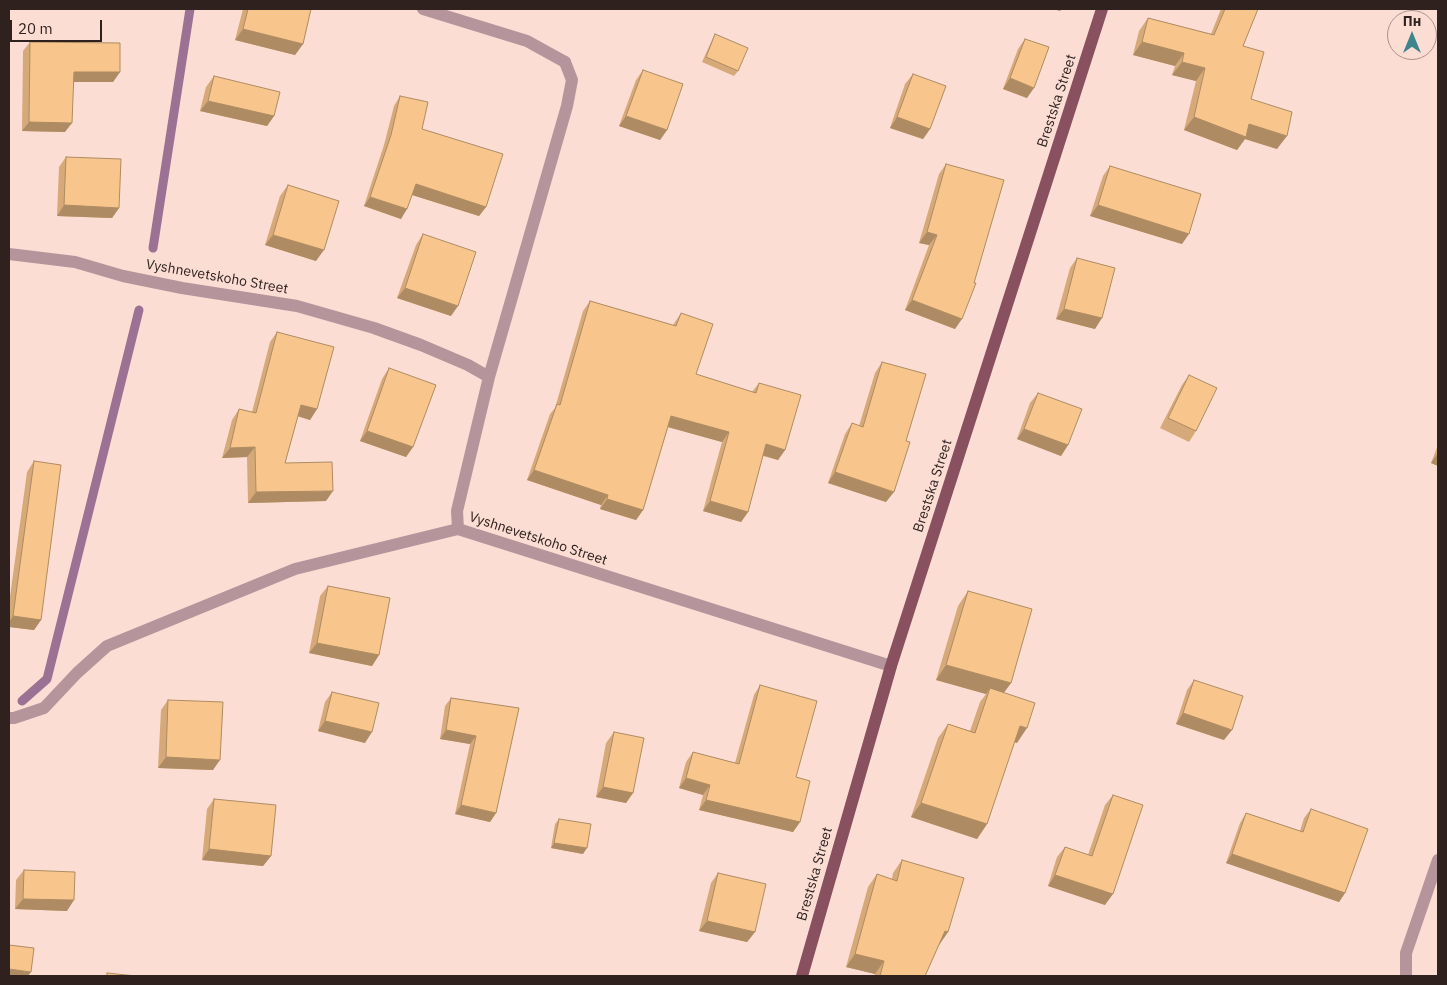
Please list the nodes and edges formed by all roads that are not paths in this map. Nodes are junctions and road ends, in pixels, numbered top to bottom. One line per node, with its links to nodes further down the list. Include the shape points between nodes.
1 (424, 9): 4 (street, via 527,41 565,62 572,80)
2 (1102, 9): 6 (main road, Brestska Street)
3 (9, 254): 4 (street, Vyshnevetskoho Street, via 75,262 182,288 297,306 421,345)
4 (489, 377): 5 (street, Vyshnevetskoho Street, via 457,511)
5 (458, 529): 6 (street, Vyshnevetskoho Street); 7 (street, via 295,569 107,646 44,708)
6 (891, 666): 9 (main road, Brestska Street)
7 (9, 718)
8 (1438, 860): 10 (street, via 1406,953)
9 (802, 976)
10 (1406, 976)

